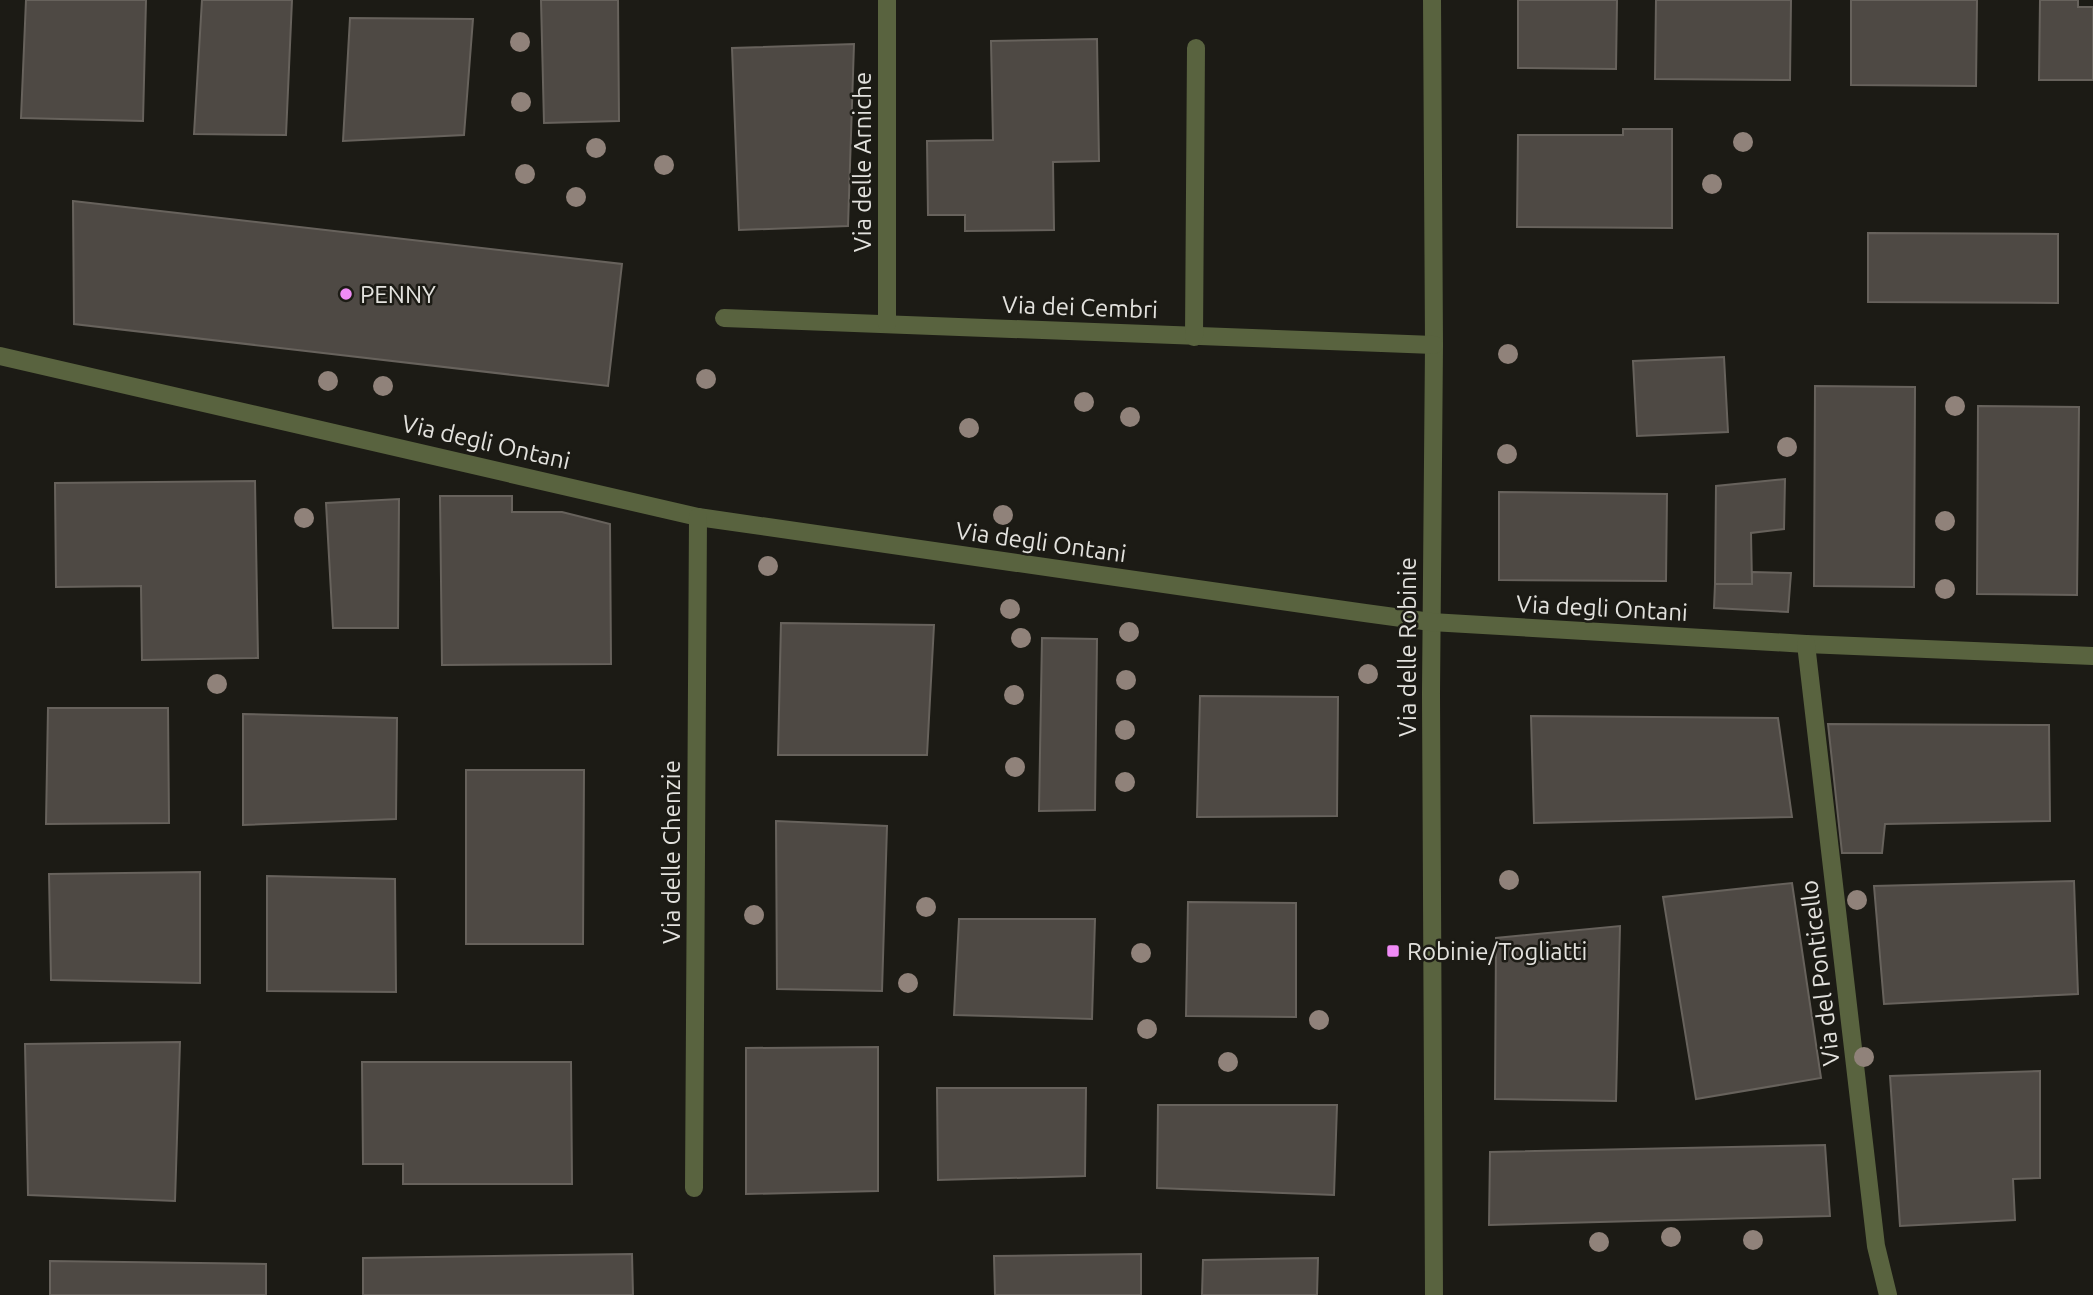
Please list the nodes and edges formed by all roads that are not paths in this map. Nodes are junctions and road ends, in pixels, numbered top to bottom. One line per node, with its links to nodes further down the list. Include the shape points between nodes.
1 (887, 0): 5 (street, Via delle Arniche)
2 (1432, 0): 7 (street, Via delle Robinie)
3 (1196, 48): 6 (street)
4 (724, 318): 5 (street, Via dei Cembri)
5 (887, 324): 6 (street, Via dei Cembri)
6 (1194, 337): 7 (street, Via dei Cembri)
7 (1434, 345): 10 (street, Via delle Robinie)
8 (0, 356): 9 (street, Via degli Ontani)
9 (698, 517): 10 (street, Via degli Ontani); 13 (street, Via delle Chenzie)
10 (1431, 622): 11 (street, Via degli Ontani); 14 (street, Via delle Robinie)
11 (1806, 644): 12 (street, Via degli Ontani); 15 (street, Via del Ponticello, via 1876,1246)
12 (2093, 656)
13 (694, 1188)
14 (1434, 1295)
15 (1888, 1295)

